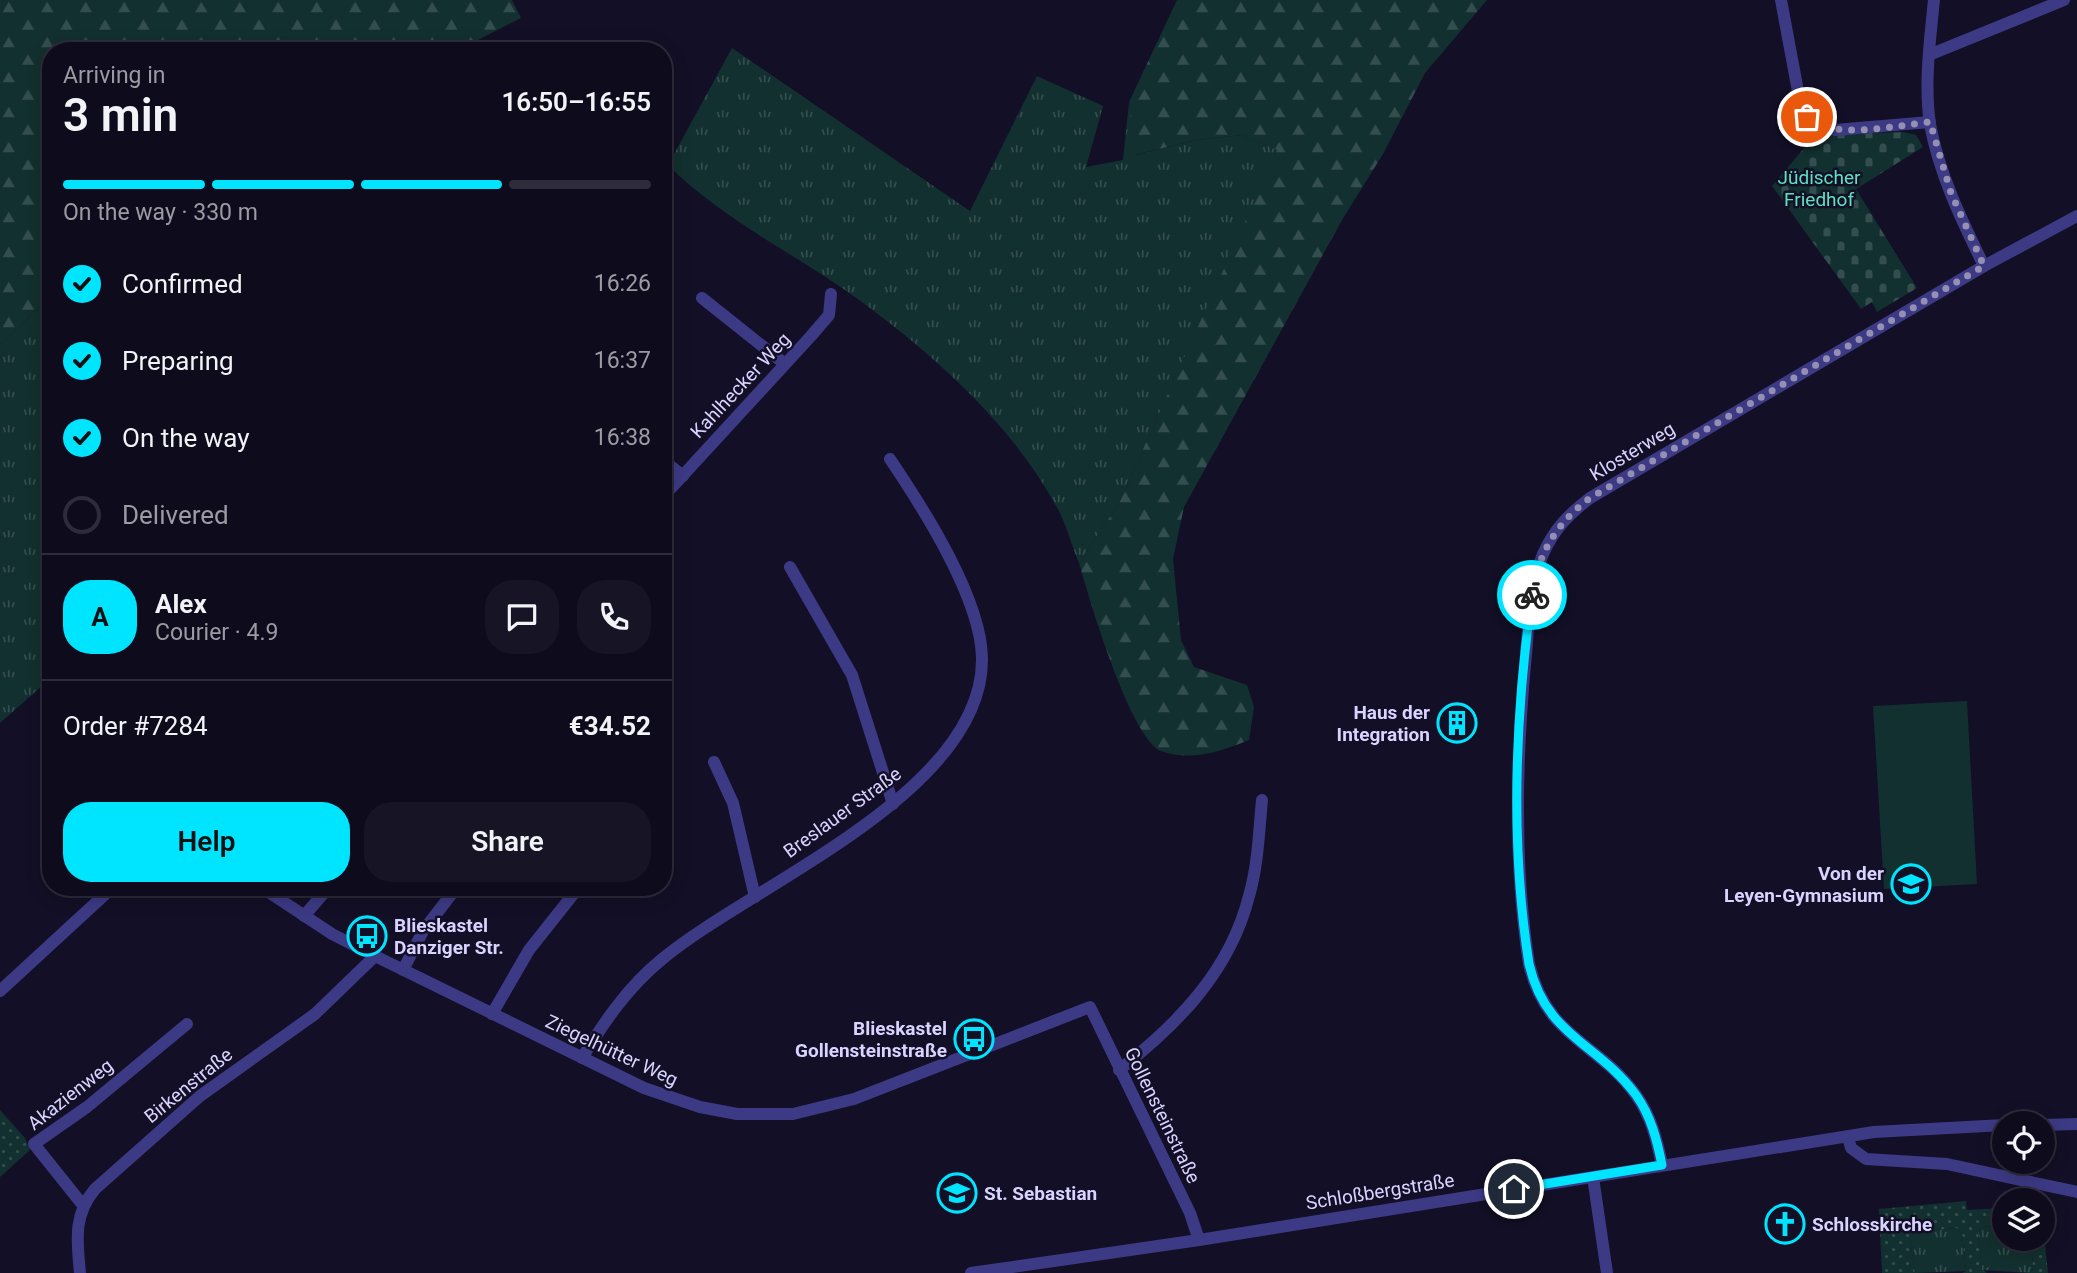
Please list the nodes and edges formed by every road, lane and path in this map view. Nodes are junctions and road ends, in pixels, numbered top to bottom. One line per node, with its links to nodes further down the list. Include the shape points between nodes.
1 (1781, 0): 5 (street, via 1800,102 1811,121 1835,130)
2 (1934, 0): 4 (street)
3 (2064, 0): 4 (street)
4 (1929, 55): 5 (street)
5 (1930, 122): 7 (street, via 1951,193)
6 (2077, 216): 7 (street, Klosterweg)
7 (1984, 266): 38 (street, Klosterweg, via 1590,498 1554,532 1535,576 1518,751 1518,824 1529,964 1546,1010 1635,1094 1648,1114)
8 (831, 293): 10 (street, Kahlhecker Weg, via 829,315)
9 (702, 298): 10 (street)
10 (785, 364): 13 (street, Kahlhecker Weg)
11 (890, 459): 18 (street, Breslauer Straße, via 959,580 977,622 982,659 975,702 961,726 936,762)
12 (672, 467): 13 (street)
13 (683, 476): 14 (street, Kahlhecker Weg)
14 (672, 488)
15 (790, 567): 18 (street, via 852,674)
16 (714, 762): 24 (street, via 733,803)
17 (1262, 800): 33 (street, via 1250,894 1233,944 1199,996)
18 (893, 804): 24 (street, Breslauer Straße)
19 (103, 896): 28 (street)
20 (274, 896): 25 (street, Ziegelhütter Weg)
21 (321, 896): 25 (street)
22 (450, 896): 27 (street, via 418,939)
23 (572, 896): 30 (street, via 529,950)
24 (755, 897): 32 (street, Breslauer Straße, via 661,960 603,1023)
25 (304, 916): 26 (street, Ziegelhütter Weg)
26 (375, 956): 27 (street, Ziegelhütter Weg); 41 (street, Birkenstraße, via 315,1014 200,1096)
27 (403, 970): 30 (street, Ziegelhütter Weg)
28 (0, 991)
29 (1090, 1007): 32 (street, Ziegelhütter Weg, via 854,1099 793,1114 737,1114 700,1107 644,1088); 33 (street, Gollensteinstraße)
30 (492, 1014): 32 (street, Ziegelhütter Weg)
31 (187, 1024): 41 (street, Akazienweg, via 87,1107 34,1144)
32 (582, 1058)
33 (1119, 1070): 42 (street, Gollensteinstraße)
34 (2077, 1124): 35 (street)
35 (2055, 1125)
36 (1992, 1126): 37 (street, Schloßbergstraße)
37 (1848, 1137): 38 (street, Schloßbergstraße); 40 (street, via 1851,1148 1866,1159 1947,1164)
38 (1662, 1165): 39 (street, Schloßbergstraße)
39 (1593, 1177): 42 (street, Schloßbergstraße); 46 (street)
40 (2077, 1192)
41 (82, 1204): 44 (street, via 78,1220)
42 (1199, 1240): 43 (street, Schloßbergstraße)
43 (1025, 1268): 45 (street, Schloßbergstraße)
44 (80, 1273)
45 (971, 1273)
46 (1607, 1273)

